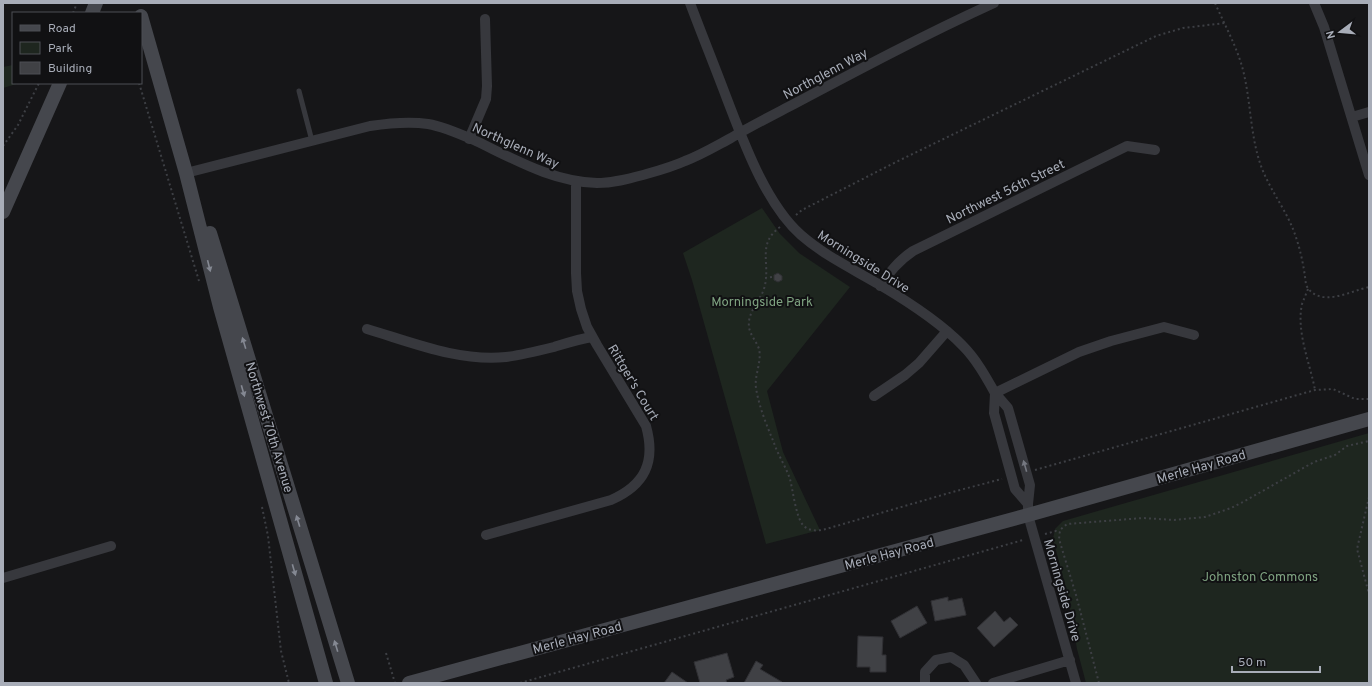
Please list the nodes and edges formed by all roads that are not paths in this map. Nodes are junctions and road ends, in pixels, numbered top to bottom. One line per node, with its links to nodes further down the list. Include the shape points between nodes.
1 (690, 3): 10 (street, Morningside Drive)
2 (994, 3): 10 (street, Northglenn Way, via 932,32)
3 (1314, 3): 9 (street)
4 (142, 18): 14 (main road, Northwest 70th Avenue)
5 (485, 19): 11 (street, via 486,99)
6 (60, 84): 17 (main road)
7 (299, 91): 12 (lane)
8 (1369, 112): 9 (street)
9 (1352, 117): 15 (street)
10 (740, 133): 16 (street, Northglenn Way, via 714,148 658,170 617,181); 18 (street, Morningside Drive, via 766,187 788,221 819,249)
11 (469, 139): 12 (street, Northglenn Way, via 447,129 408,122 370,126); 16 (street, Northglenn Way, via 539,170)
12 (312, 141): 14 (street, Northglenn Way)
13 (1155, 150): 18 (street, Northwest 56th Street, via 1128,146 913,251 893,267)
14 (186, 173): 31 (main road, Northwest 70th Avenue, one-way to 31, via 220,307); 32 (main road, Northwest 70th Avenue, one-way to 14, via 202,207)
15 (1369, 175)
16 (576, 181): 22 (street, Rittger's Court, via 577,291)
17 (3, 212)
18 (880, 286): 20 (street, Morningside Drive)
19 (367, 329): 22 (street, via 438,350 478,357 505,357 529,353)
20 (947, 331): 23 (street, Morningside Drive, via 964,346); 24 (street, via 919,363)
21 (1194, 335): 23 (street, via 1164,327 1111,341 1079,352)
22 (592, 337): 27 (street, Rittger's Court, via 646,426 650,452 643,476 624,494 611,500)
23 (995, 393): 26 (street, Morningside Drive, via 994,413 1015,489); 26 (street, Morningside Drive, one-way to 23, via 1030,485 1008,408)
24 (874, 396)
25 (1369, 419): 26 (main road, Merle Hay Road)
26 (1028, 509): 30 (street, Morningside Drive); 33 (main road, Merle Hay Road)
27 (486, 535)
28 (111, 546): 29 (street)
29 (3, 578)
30 (1070, 660): 36 (street); 37 (street, Morningside Drive)
31 (326, 683)
32 (348, 683)
33 (409, 683)
34 (925, 683): 35 (street, via 925,672 936,660 951,657 964,665)
35 (976, 683)
36 (993, 683)
37 (1076, 683)

